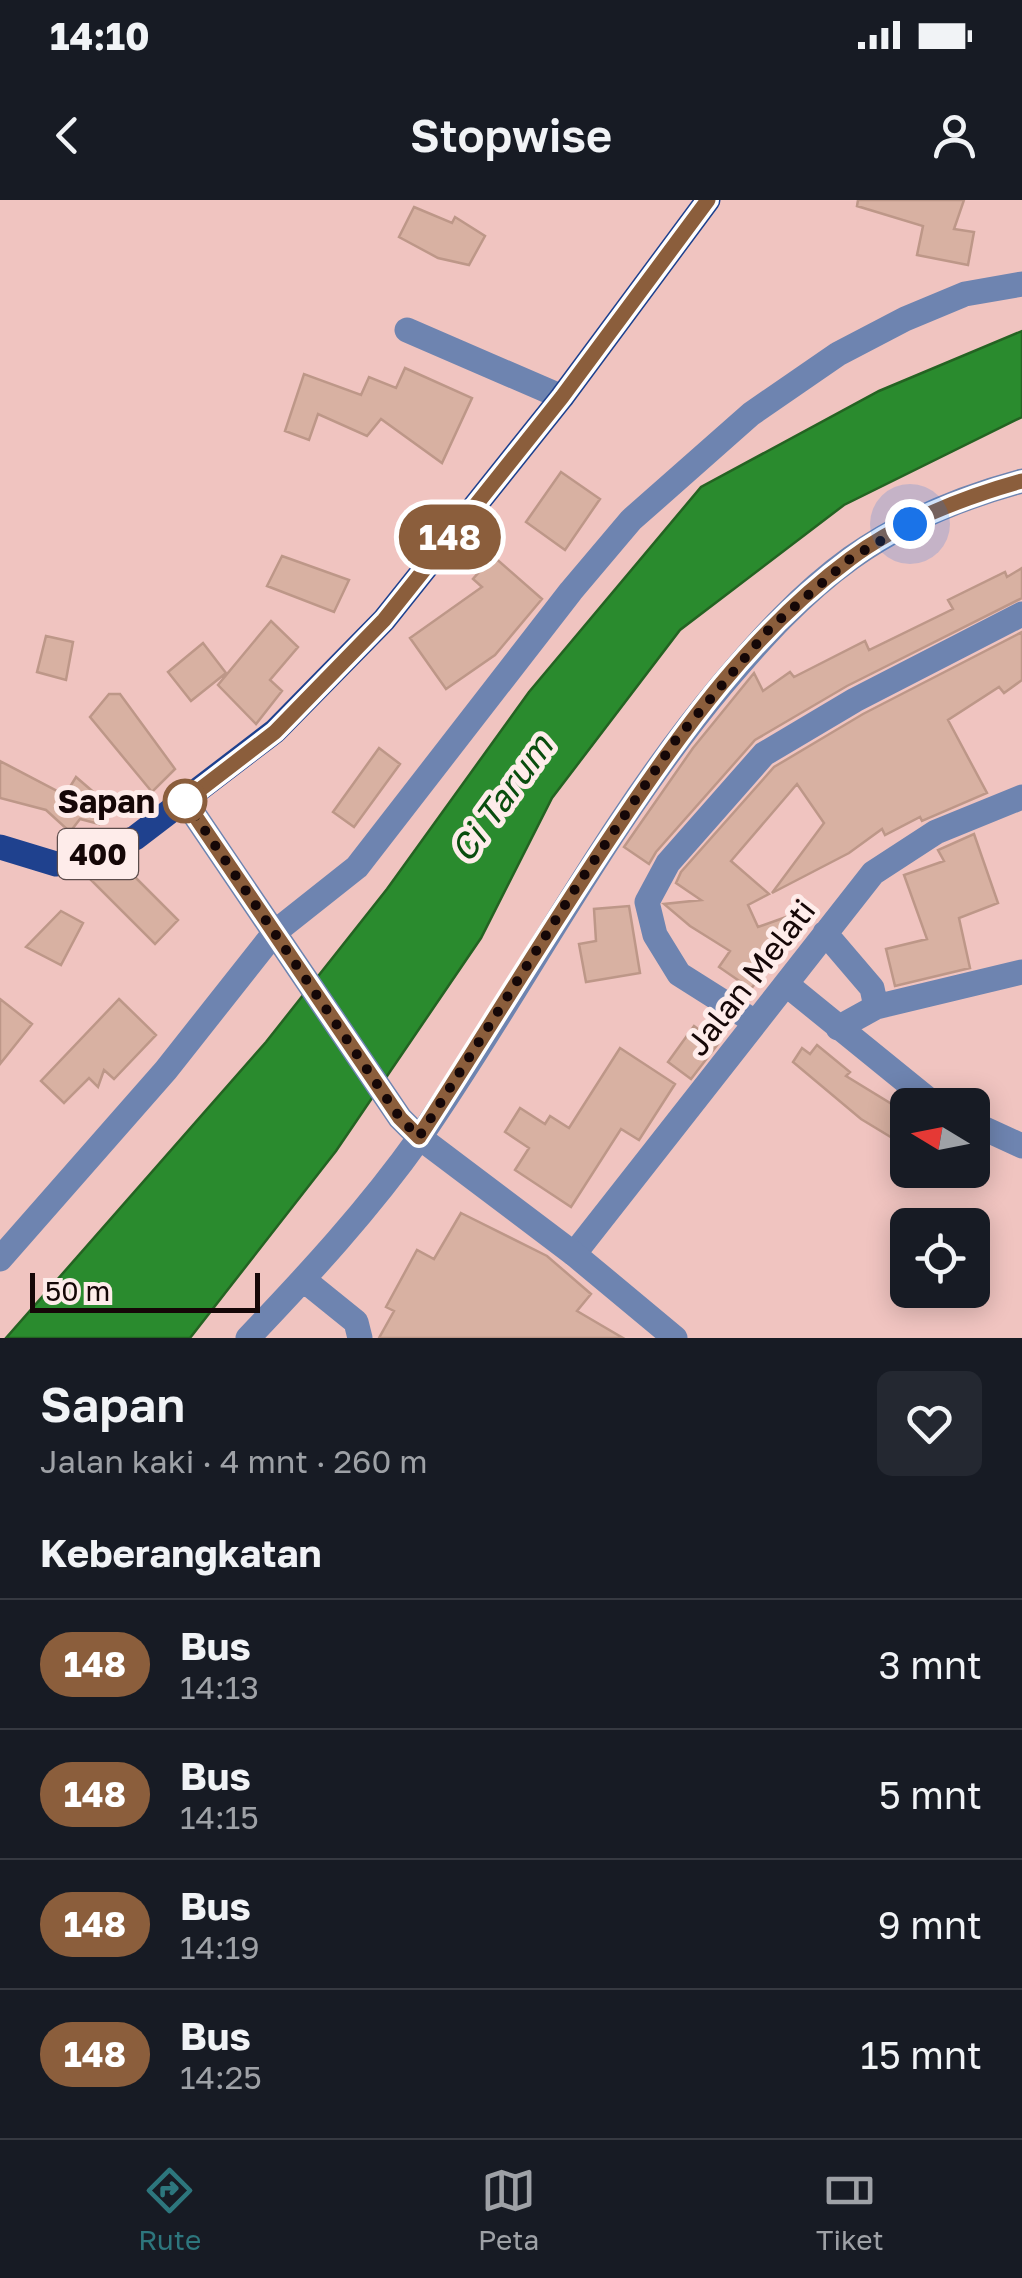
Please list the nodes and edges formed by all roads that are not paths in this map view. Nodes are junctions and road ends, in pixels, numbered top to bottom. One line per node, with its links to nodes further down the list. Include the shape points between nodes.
1 (708, 200): 4 (main road, 400)
2 (1022, 284): 11 (street, via 965,294 905,319 838,354 725,436 631,520 357,867)
3 (406, 330): 4 (street)
4 (562, 397): 8 (main road, 400, via 384,620 275,732)
5 (1022, 481): 19 (street, via 940,508 851,558 770,628 675,741)
6 (1022, 614): 15 (street, via 764,754 668,863 647,902 655,935 679,974)
7 (1022, 797): 10 (street, Jalan Melati, via 936,832 873,873)
8 (185, 801): 9 (main road, 400, via 135,838 89,858 56,864); 11 (street)
9 (0, 847)
10 (826, 933): 13 (street, Jalan Melati); 14 (street, via 872,988)
11 (282, 942): 19 (street); 22 (street)
12 (1022, 972): 14 (street)
13 (786, 984): 15 (street, Jalan Melati); 16 (street)
14 (876, 1006): 16 (street)
15 (755, 1022): 21 (street, Jalan Melati)
16 (838, 1028): 17 (street)
17 (914, 1088)
18 (990, 1131): 20 (street)
19 (419, 1137): 21 (street); 23 (street)
20 (1022, 1146)
21 (574, 1254): 24 (street)
22 (0, 1258)
23 (304, 1280): 25 (street); 26 (street, via 356,1322)
24 (668, 1336)
25 (248, 1338)
26 (360, 1338)

